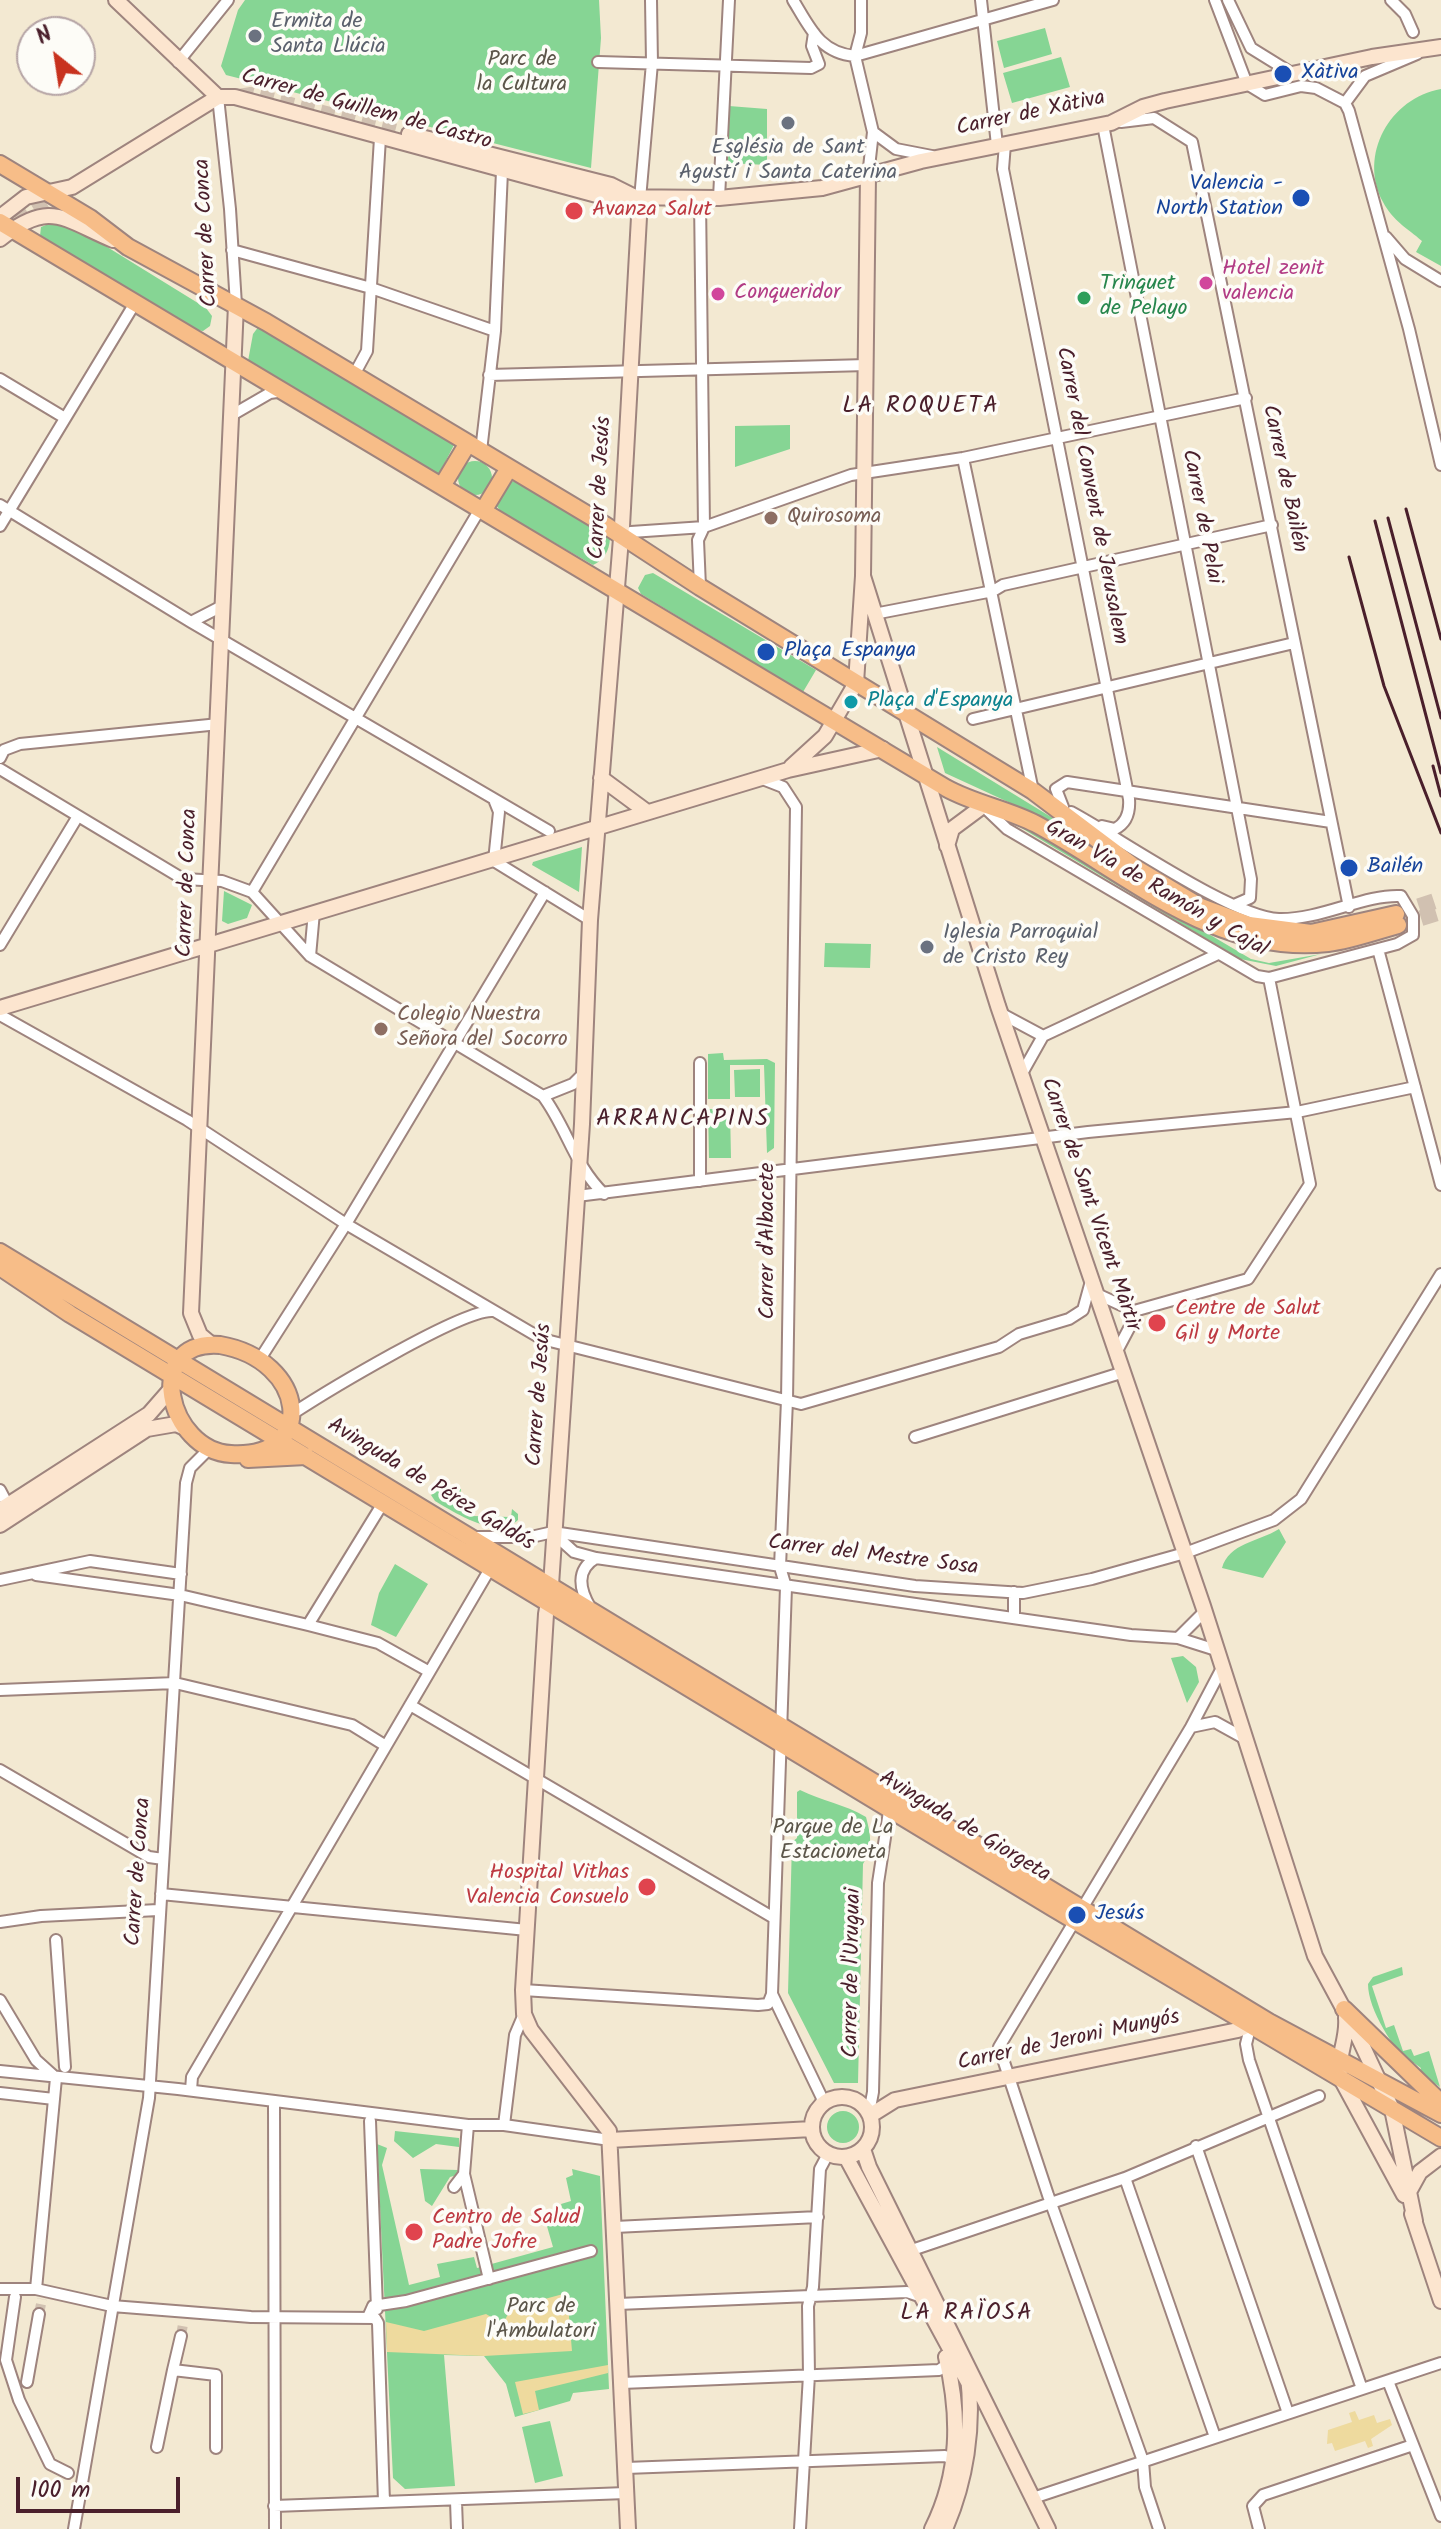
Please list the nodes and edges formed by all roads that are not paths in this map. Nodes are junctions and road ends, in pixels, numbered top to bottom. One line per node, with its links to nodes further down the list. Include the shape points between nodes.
1 (116, 0): 18 (main road, Carrer de Guillem de Castro)
2 (228, 0): 18 (street)
3 (651, 0): 20 (street)
4 (729, 0): 21 (street)
5 (793, 0): 14 (street)
6 (861, 0): 17 (street)
7 (981, 0): 12 (street, Carrer del Convent de Jerusalem)
8 (1053, 0): 12 (street)
9 (1215, 0): 23 (street)
10 (1228, 0): 22 (street, via 1251,48)
11 (1391, 0): 13 (street)
12 (983, 19): 17 (street); 30 (street, Carrer del Convent de Jerusalem)
13 (1413, 32)
14 (814, 33): 17 (street, via 833,53); 21 (street, via 812,46 819,64 811,68)
15 (1441, 47): 16 (main road, Carrer de Xàtiva)
16 (1421, 51): 22 (main road, Carrer de Xàtiva); 25 (street, Carrer de Xàtiva, via 1365,76)
17 (855, 56): 27 (street)
18 (178, 62): 24 (main road, Carrer de Guillem de Castro)
19 (598, 62): 20 (street)
20 (652, 63): 21 (street); 37 (street)
21 (726, 66): 36 (street)
22 (1293, 74): 23 (main road, Carrer de Xàtiva)
23 (1247, 84): 25 (street, Carrer de Xàtiva, via 1265,95 1301,86 1320,89); 26 (main road, Carrer de Xàtiva, via 1143,107)
24 (218, 97): 29 (main road, Carrer de Guillem de Castro); 35 (main road, via 72,187); 42 (street, Carrer de Conca)
25 (1345, 103): 39 (street)
26 (1109, 124): 30 (main road, Carrer de Xàtiva); 56 (street, Carrer de Bailén, via 1154,118 1192,142); 58 (street, Carrer de Pelai)
27 (873, 132): 31 (street, via 906,153); 34 (street)
28 (409, 134): 37 (main road, Carrer de Guillem de Castro, via 611,185)
29 (380, 138): 33 (main road, Carrer de Guillem de Castro); 44 (street)
30 (1001, 144): 31 (main road, Carrer de Xàtiva); 60 (street, Carrer del Convent de Jerusalem)
31 (939, 157): 34 (main road, Carrer de Xàtiva)
32 (0, 164): 35 (main road)
33 (502, 171): 37 (main road, Carrer de Guillem de Castro, via 604,197); 47 (street)
34 (868, 176): 36 (main road, Carrer de Guillem de Castro, via 815,189); 49 (main road)
35 (47, 191): 40 (main road, via 26,197); 41 (main road)
36 (719, 198): 38 (main road, Carrer de Guillem de Castro)
37 (640, 199): 38 (main road, Carrer de Guillem de Castro); 51 (main road, Carrer de Jesús)
38 (700, 199): 50 (street)
39 (1379, 221): 43 (street, via 1400,254); 63 (street)
40 (3, 227): 41 (main road, via 53,214); 45 (main road)
41 (128, 247): 46 (main road)
42 (232, 250): 44 (street); 46 (street, Carrer de Conca)
43 (1441, 281)
44 (371, 288): 47 (street); 52 (street, via 367,351)
45 (135, 303): 48 (main road); 59 (street)
46 (236, 305): 48 (main road, Carrer de Conca); 52 (main road)
47 (495, 331): 53 (street)
48 (235, 361): 55 (main road); 57 (main road, Carrer de Conca)
49 (867, 365): 50 (street); 65 (main road)
50 (702, 369): 51 (street); 71 (street)
51 (630, 370): 53 (street); 72 (main road, Carrer de Jesús)
52 (354, 375): 61 (main road)
53 (489, 375): 61 (street)
54 (0, 379): 59 (street)
55 (285, 391): 57 (street, via 270,393); 66 (main road)
56 (1246, 398): 58 (street); 69 (street, Carrer de Bailén)
57 (232, 415): 78 (main road, Carrer de Conca)
58 (1160, 417): 60 (street); 73 (street, Carrer de Pelai)
59 (65, 418): 67 (street)
60 (1059, 437): 62 (street); 74 (street, Carrer del Convent de Jerusalem)
61 (475, 447): 64 (main road); 66 (main road)
62 (963, 458): 65 (street); 76 (street)
63 (1441, 465)
64 (509, 468): 68 (main road); 72 (main road)
65 (865, 472): 71 (street); 79 (main road, via 863,576)
66 (442, 486): 68 (main road)
67 (4, 508): 70 (street); 80 (street)
68 (482, 510): 77 (main road); 88 (street)
69 (1272, 525): 73 (street); 82 (street, Carrer de Bailén)
70 (0, 526)
71 (704, 527): 72 (street); 75 (street, via 698,540)
72 (621, 536): 75 (main road); 77 (main road, Carrer de Jesús)
73 (1185, 544): 74 (street); 83 (street, Carrer de Pelai)
74 (1083, 567): 76 (street); 85 (street, Carrer del Convent de Jerusalem)
75 (700, 587): 84 (main road)
76 (993, 591): 79 (street); 86 (street)
77 (617, 592): 90 (main road); 97 (main road, Carrer de Jesús)
78 (224, 605): 80 (street); 81 (main road, Carrer de Conca)
79 (868, 614): 84 (main road); 87 (main road, via 900,685)
80 (191, 622): 81 (street)
81 (223, 640): 88 (street); 91 (main road, Carrer de Conca)
82 (1294, 643): 83 (street); 107 (street, Carrer de Bailén)
83 (1208, 662): 85 (street); 104 (street, Carrer de Pelai)
84 (856, 683): 87 (main road); 90 (main road)
85 (1108, 687): 86 (street); 99 (street, Carrer del Convent de Jerusalem)
86 (1016, 709): 89 (street); 100 (street)
87 (906, 714): 96 (main road); 100 (main road, Gran Via de Ramón y Cajal)
88 (356, 718): 101 (street); 114 (street)
89 (973, 719)
90 (836, 721): 92 (main road); 95 (main road)
91 (219, 724): 93 (street, via 20,744 4,750); 113 (main road, Carrer de Conca)
92 (883, 749): 95 (main road); 96 (main road)
93 (0, 758)
94 (0, 769): 106 (street)
95 (788, 770): 98 (main road)
96 (923, 774): 103 (main road, Gran Via de Ramón y Cajal); 111 (main road, Carrer de Sant Vicent Màrtir)
97 (601, 778): 105 (main road); 109 (main road, Carrer de Jesús)
98 (760, 778): 105 (main road); 141 (street, Carrer d'Albacete, via 783,787 796,807)
99 (1127, 788): 102 (street, via 1067,782 1056,789); 104 (street); 108 (street, Carrer del Convent de Jerusalem, via 1130,809 1120,826)
100 (1033, 791): 102 (main road, Gran Via de Ramón y Cajal)
101 (493, 800): 110 (street); 112 (street, via 499,812)
102 (1055, 804): 103 (main road, Gran Via de Ramón y Cajal, via 1134,867 1233,921 1311,933 1397,920 1330,943 1250,939 1200,921 1037,824); 108 (street, Gran Via de Ramón y Cajal)
103 (983, 806): 111 (main road, via 952,829); 124 (street, Gran Via de Ramón y Cajal, via 1007,829)
104 (1236, 806): 107 (street); 116 (street, Carrer de Pelai, via 1252,891 1245,902)
105 (647, 812): 109 (main road)
106 (78, 816): 113 (street, via 183,879); 122 (street)
107 (1331, 822): 117 (street, Carrer de Bailén)
108 (1094, 824): 116 (street, Gran Via de Ramón y Cajal)
109 (598, 827): 112 (main road); 119 (main road, Carrer de Jesús)
110 (549, 831)
111 (947, 846): 128 (main road, Carrer de Sant Vicent Màrtir)
112 (494, 861): 115 (street); 118 (main road)
113 (212, 880): 114 (street); 121 (main road, Carrer de Conca)
114 (252, 892): 120 (street)
115 (545, 892): 119 (street); 131 (street)
116 (1233, 905): 117 (street, Gran Via de Ramón y Cajal, via 1280,919)
117 (1349, 907): 123 (street, Gran Via de Ramón y Cajal, via 1391,896 1407,902 1413,935)
118 (314, 912): 120 (main road); 125 (street)
119 (590, 920): 133 (main road, Carrer de Jesús)
120 (280, 922): 121 (main road); 125 (street)
121 (209, 944): 127 (main road); 138 (main road, Carrer de Conca)
122 (0, 945)
123 (1378, 949): 126 (street, Gran Via de Ramón y Cajal); 135 (street)
124 (1218, 954): 126 (street, Gran Via de Ramón y Cajal); 130 (street)
125 (310, 956): 131 (street)
126 (1269, 978): 137 (street)
127 (0, 1008)
128 (1000, 1013): 130 (street); 134 (main road, Carrer de Sant Vicent Màrtir)
129 (0, 1015): 138 (street)
130 (1043, 1036): 134 (street)
131 (453, 1045): 136 (street); 146 (street)
132 (700, 1063): 142 (street)
133 (585, 1072): 136 (street, via 573,1084); 140 (main road, Carrer de Jesús)
134 (1021, 1075): 139 (main road, Carrer de Sant Vicent Màrtir)
135 (1415, 1087): 137 (street); 143 (street)
136 (543, 1096): 140 (street)
137 (1297, 1112): 139 (street); 154 (street, via 1310,1184 1255,1273)
138 (201, 1128): 146 (street); 157 (main road, Carrer de Conca, via 191,1313 200,1335)
139 (1042, 1140): 141 (street); 152 (main road, Carrer de Sant Vicent Màrtir)
140 (579, 1166): 144 (street); 145 (main road, Carrer de Jesús)
141 (789, 1170): 142 (street); 162 (street, Carrer d'Albacete)
142 (700, 1181): 144 (street)
143 (1441, 1185)
144 (604, 1194): 145 (street)
145 (577, 1196): 156 (main road, Carrer de Jesús)
146 (346, 1224): 155 (street); 159 (street)
147 (0, 1252): 153 (main road, Avinguda de Pérez Galdós)
148 (0, 1260): 153 (main road, Avinguda de Pérez Galdós)
149 (0, 1267): 153 (main road, Avinguda de Pérez Galdós)
150 (0, 1277): 153 (main road, Avinguda de Pérez Galdós)
151 (1439, 1277): 174 (street, Carrer del Mestre Sosa, via 1301,1499 1274,1520)
152 (1094, 1288): 154 (street); 158 (main road, Carrer de Sant Vicent Màrtir); 162 (street, via 1077,1315 1019,1334 999,1347 801,1404)
153 (76, 1308): 161 (main road, Avinguda de Pérez Galdós)
154 (1134, 1311): 158 (street)
155 (497, 1312): 156 (street, via 542,1339); 163 (street, via 474,1313 323,1393)
156 (566, 1344): 162 (street); 172 (main road, Carrer de Jesús)
157 (212, 1345): 159 (main road); 161 (main road, via 193,1349)
158 (1117, 1351): 160 (main road, Carrer de Sant Vicent Màrtir)
159 (260, 1359): 163 (main road, via 292,1398)
160 (1124, 1372): 165 (street); 174 (main road, Carrer de Sant Vicent Màrtir)
161 (174, 1375): 163 (main road, Avinguda de Pérez Galdós); 164 (main road, via 175,1411); 170 (main road, via 149,1414)
162 (787, 1400): 177 (street, Carrer d'Albacete)
163 (286, 1426): 166 (main road, via 250,1453); 167 (main road, Avinguda de Pérez Galdós); 173 (main road, Avinguda de Pérez Galdós)
164 (187, 1429): 166 (main road); 171 (main road, via 176,1424 147,1429)
165 (915, 1437)
166 (217, 1451): 167 (main road, Avinguda de Pérez Galdós, via 253,1460); 178 (street, Carrer de Conca, via 194,1462 188,1475)
167 (306, 1456): 169 (main road, Avinguda de Pérez Galdós)
168 (0, 1490): 170 (street)
169 (383, 1503): 176 (main road, Avinguda de Pérez Galdós); 190 (street)
170 (5, 1507): 171 (street, via 9,1512)
171 (0, 1524)
172 (553, 1532): 173 (street, Carrer del Mestre Sosa); 175 (street, Carrer del Mestre Sosa, via 574,1552); 177 (street, Carrer del Mestre Sosa); 184 (main road, Carrer de Jesús)
173 (472, 1537): 184 (main road, Avinguda de Pérez Galdós)
174 (1185, 1553): 183 (street, Carrer del Mestre Sosa, via 1092,1579); 187 (main road, Carrer de Sant Vicent Màrtir)
175 (596, 1558): 181 (street, Carrer del Mestre Sosa); 186 (street, via 585,1566 581,1585)
176 (491, 1567): 184 (main road, Avinguda de Pérez Galdós); 194 (street)
177 (780, 1567): 181 (street, Carrer d'Albacete); 182 (street, Carrer del Mestre Sosa)
178 (181, 1574): 179 (street, via 90,1561); 185 (street, Carrer de Conca)
179 (36, 1575): 180 (street); 185 (street)
180 (0, 1580)
181 (786, 1587): 188 (street, Carrer del Mestre Sosa); 198 (street, Carrer d'Albacete)
182 (988, 1591): 183 (street, Carrer del Mestre Sosa); 188 (street)
183 (1014, 1592): 189 (street)
184 (550, 1593): 186 (main road, Avinguda de Giorgeta); 201 (main road, Avinguda de Giorgeta); 204 (main road, Carrer de Jesús)
185 (180, 1595): 190 (street); 195 (street, Carrer de Conca)
186 (591, 1609): 198 (main road, Avinguda de Giorgeta)
187 (1204, 1612): 191 (street); 192 (main road, Carrer de Sant Vicent Màrtir)
188 (988, 1613): 189 (street, Carrer del Mestre Sosa)
189 (1014, 1616): 191 (street, Carrer del Mestre Sosa)
190 (308, 1625): 194 (street, via 378,1643)
191 (1178, 1638): 192 (street, Carrer del Mestre Sosa)
192 (1213, 1648): 193 (main road, Carrer de Sant Vicent Màrtir)
193 (1223, 1666): 199 (street); 200 (main road, Carrer de Sant Vicent Màrtir)
194 (428, 1671): 197 (street)
195 (175, 1683): 196 (street); 202 (street, via 352,1725); 207 (street, Carrer de Conca)
196 (0, 1690)
197 (410, 1705): 202 (street); 204 (street)
198 (781, 1724): 201 (street, Carrer d'Albacete); 205 (main road, Avinguda de Giorgeta)
199 (1191, 1727): 200 (street, via 1215,1722); 211 (street)
200 (1246, 1739): 219 (main road, Carrer de Sant Vicent Màrtir, via 1315,1956)
201 (778, 1741): 206 (main road, Avinguda de Giorgeta); 212 (street, Carrer d'Albacete)
202 (386, 1746): 209 (street)
203 (0, 1770): 207 (street, via 149,1857)
204 (538, 1780): 212 (street); 214 (main road, Carrer de Jesús)
205 (885, 1788): 206 (street, Carrer de l'Uruguai); 211 (main road, Avinguda de Giorgeta)
206 (890, 1809): 211 (main road, Avinguda de Giorgeta); 237 (street, Carrer de l'Uruguai, via 878,1883)
207 (163, 1859): 208 (street, Carrer de Conca)
208 (161, 1894): 209 (street); 210 (street, Carrer de Conca)
209 (291, 1907): 214 (street); 230 (street, via 192,2077)
210 (158, 1910): 213 (street); 229 (street, Carrer de Conca)
211 (1078, 1914): 221 (main road, Avinguda de Giorgeta); 222 (main road, Avinguda de Giorgeta); 225 (street, via 999,2047)
212 (774, 1918): 217 (street, Carrer d'Albacete)
213 (0, 1922)
214 (527, 1930): 216 (main road, Carrer de Jesús)
215 (56, 1940): 223 (street)
216 (523, 1990): 217 (street, via 758,2005 768,2004); 220 (main road, Carrer de Jesús)
217 (772, 1994): 236 (street)
218 (0, 2000): 227 (street, via 36,2060)
219 (1344, 2009): 222 (main road, Carrer de Sant Vicent Màrtir, via 1347,2028); 228 (main road, Carrer de Sant Vicent Màrtir); 235 (main road)
220 (524, 2014): 243 (street, via 515,2035); 246 (main road, via 531,2030 604,2120)
221 (1251, 2024): 225 (main road, Carrer de Jeroni Munyós); 226 (main road, Avinguda de Giorgeta); 240 (street, via 1247,2052)
222 (1338, 2058): 226 (main road, Carrer de Sant Vicent Màrtir); 228 (main road, Avinguda de Giorgeta)
223 (65, 2067)
224 (0, 2071): 227 (street)
225 (1007, 2077): 237 (main road, Carrer de Jeroni Munyós); 256 (street)
226 (1340, 2077): 238 (main road, Avinguda de Giorgeta); 258 (main road, Carrer de Sant Vicent Màrtir, via 1388,2159)
227 (56, 2078): 229 (street); 233 (street)
228 (1378, 2081): 238 (main road, Carrer de Sant Vicent Màrtir); 239 (main road, Avinguda de Giorgeta)
229 (149, 2085): 230 (street); 270 (street, Carrer de Conca)
230 (191, 2090): 234 (street)
231 (0, 2093): 233 (street)
232 (1319, 2096): 240 (street)
233 (54, 2099): 264 (street)
234 (274, 2101): 242 (street); 274 (street)
235 (1441, 2103)
236 (821, 2105): 237 (main road, via 835,2097); 244 (main road)
237 (868, 2107): 248 (main road, via 871,2136)
238 (1392, 2109): 245 (main road, Avinguda de Giorgeta); 255 (main road, Carrer de Sant Vicent Màrtir)
239 (1441, 2114)
240 (1267, 2117): 247 (street); 287 (street)
241 (370, 2121): 272 (street)
242 (468, 2125): 243 (street); 252 (street)
243 (504, 2125): 246 (street)
244 (812, 2129): 246 (main road); 249 (main road)
245 (1441, 2138)
246 (610, 2140): 259 (main road)
247 (1196, 2146): 253 (street); 288 (street)
248 (863, 2149): 251 (main road); 260 (main road)
249 (828, 2154): 251 (main road); 257 (street, via 820,2169)
250 (1441, 2156): 255 (main road, via 1420,2172)
251 (846, 2157): 267 (main road)
252 (464, 2174): 254 (street); 262 (street)
253 (1125, 2178): 256 (street); 291 (street)
254 (454, 2187)
255 (1409, 2192): 258 (main road, Carrer de Sant Vicent Màrtir)
256 (1053, 2204): 260 (street); 297 (street)
257 (818, 2217): 259 (street); 265 (street)
258 (1415, 2221): 268 (main road, Carrer de Sant Vicent Màrtir)
259 (615, 2227): 269 (main road)
260 (912, 2250): 278 (main road)
261 (591, 2251): 262 (street)
262 (489, 2279): 272 (street)
263 (0, 2289): 264 (street)
264 (40, 2293): 270 (street)
265 (810, 2296): 267 (street, via 907,2292); 269 (street); 282 (street)
266 (15, 2297): 299 (street, via 8,2317 6,2360 50,2464)
267 (922, 2297): 276 (main road)
268 (1441, 2301)
269 (618, 2304): 285 (main road)
270 (112, 2306): 271 (street); 306 (street, Carrer de Conca)
271 (185, 2312): 274 (street); 275 (street)
272 (374, 2312): 274 (street); 303 (street)
273 (39, 2314): 284 (street)
274 (274, 2317): 304 (street)
275 (183, 2324)
276 (939, 2329): 280 (main road); 286 (main road)
277 (181, 2336): 281 (street)
278 (965, 2359): 286 (main road); 289 (main road)
279 (1441, 2363): 283 (street)
280 (948, 2364): 282 (street, via 939,2370); 295 (main road, via 956,2419)
281 (173, 2370): 293 (street); 294 (street, via 216,2375)
282 (809, 2375): 285 (street); 296 (street)
283 (1388, 2381): 287 (street); 292 (street)
284 (27, 2382)
285 (622, 2383): 298 (main road)
286 (969, 2383): 289 (main road); 290 (main road)
287 (1362, 2389): 288 (street)
288 (1288, 2413): 291 (street)
289 (997, 2426): 290 (main road, via 977,2420); 301 (main road)
290 (969, 2428): 312 (main road, via 961,2485)
291 (1215, 2437): 297 (street)
292 (1413, 2445): 305 (street); 315 (street, via 1263,2495 1253,2506)
293 (157, 2447)
294 (216, 2448)
295 (954, 2460): 296 (street, via 945,2456); 311 (main road)
296 (804, 2461): 298 (street); 310 (street)
297 (1143, 2461): 301 (street); 314 (street, via 1145,2487)
298 (626, 2468): 300 (main road)
299 (68, 2473)
300 (626, 2493): 302 (street); 309 (main road)
301 (1033, 2498): 313 (main road)
302 (456, 2501): 303 (street); 308 (street)
303 (384, 2502): 304 (street)
304 (274, 2506): 307 (street)
305 (1441, 2516)
306 (74, 2529)
307 (275, 2529)
308 (457, 2529)
309 (628, 2529)
310 (800, 2529)
311 (932, 2529)
312 (945, 2529)
313 (1048, 2529)
314 (1159, 2529)
315 (1259, 2529)

